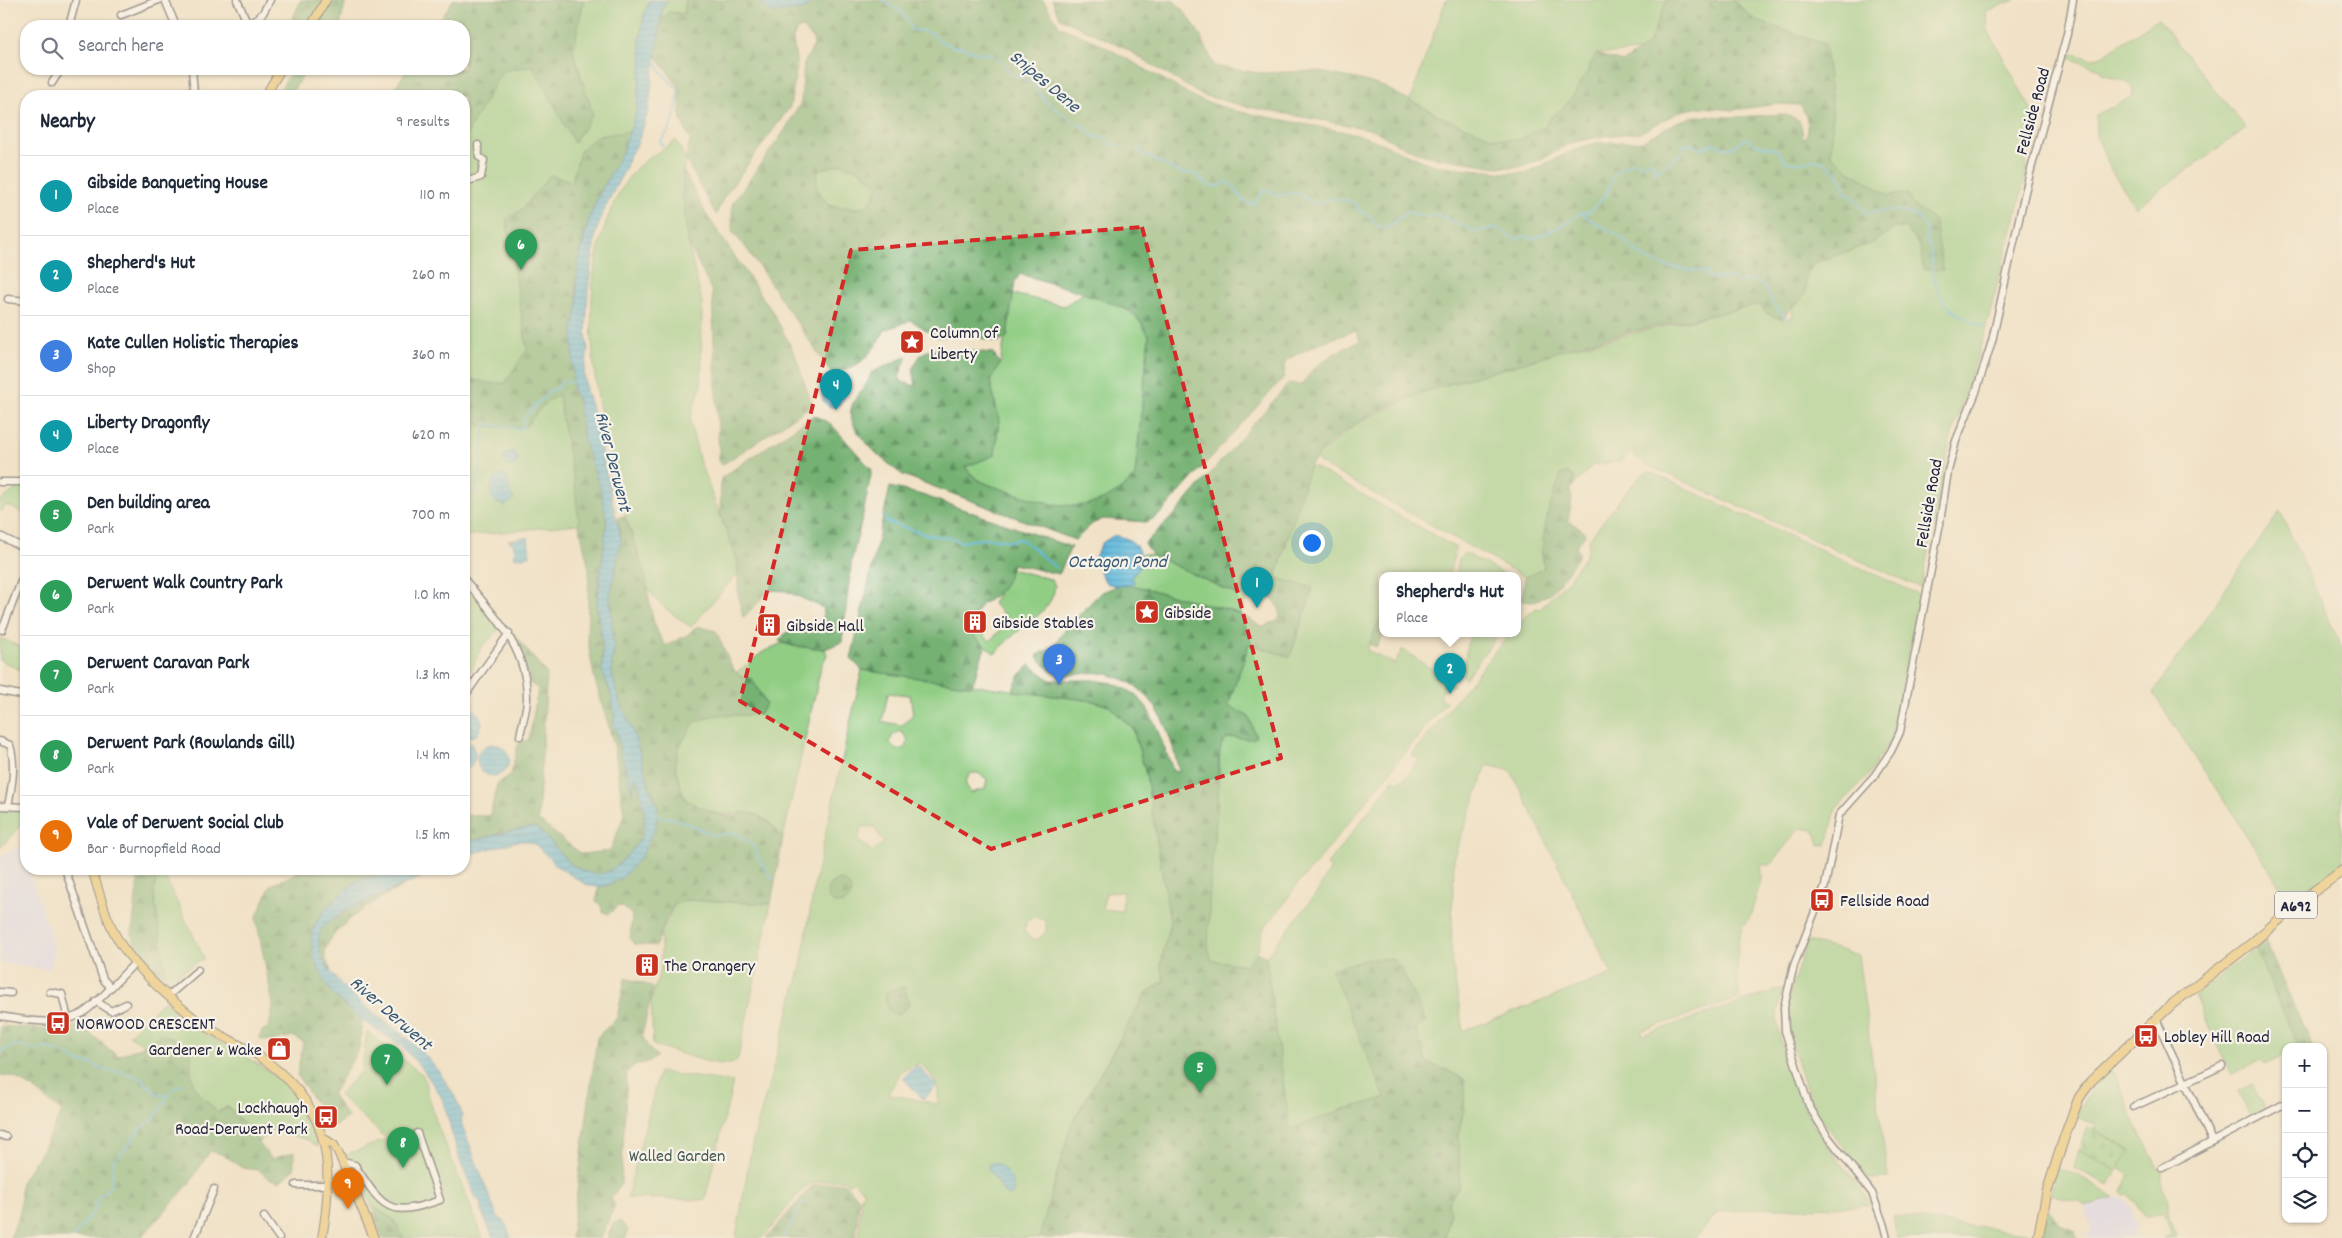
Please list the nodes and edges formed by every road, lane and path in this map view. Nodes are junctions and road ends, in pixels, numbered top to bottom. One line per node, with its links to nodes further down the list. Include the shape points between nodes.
1 (76, 0): 9 (street)
2 (158, 0): 8 (street)
3 (165, 0): 10 (street)
4 (237, 0): 11 (street)
5 (270, 0): 12 (street)
6 (326, 0): 13 (main road)
7 (2073, 0): 74 (street, Fellside Road, via 1992,341 1948,471 1900,732 1875,775 1839,815 1825,886 1794,965 1784,1007 1785,1031 1810,1106 1826,1134 1872,1194)
8 (122, 14)
9 (71, 20)
10 (173, 20)
11 (246, 20)
12 (255, 20)
13 (314, 20)
14 (57, 75): 17 (street)
15 (192, 75): 18 (street)
16 (277, 75): 19 (main road)
17 (52, 83)
18 (194, 90)
19 (269, 90)
20 (478, 145): 21 (street, via 479,157 484,160 481,177)
21 (470, 180)
22 (8, 299): 23 (street)
23 (20, 301)
24 (0, 482): 25 (street)
25 (20, 482)
26 (0, 536): 27 (street)
27 (20, 546)
28 (20, 584): 30 (street)
29 (470, 586): 31 (street)
30 (2, 630)
31 (509, 633): 32 (street); 35 (street, via 525,672 527,699)
32 (470, 688)
33 (0, 691): 34 (street)
34 (20, 695)
35 (520, 736)
36 (0, 741): 38 (street, via 10,744 12,752 13,780)
37 (0, 806): 38 (street)
38 (8, 806): 39 (street)
39 (20, 807)
40 (2342, 871): 54 (highway, A692)
41 (67, 875): 45 (street, via 103,979)
42 (94, 875): 43 (main road, via 108,919)
43 (135, 963): 45 (street); 49 (main road)
44 (198, 970): 49 (street)
45 (110, 987): 50 (street)
46 (0, 992): 48 (street)
47 (50, 992): 53 (street, via 64,991)
48 (11, 993)
49 (168, 996): 60 (main road, via 200,1022 258,1056 288,1080 309,1105)
50 (96, 1001): 51 (street, via 111,1011); 53 (street, via 82,1014)
51 (126, 1004)
52 (0, 1016): 53 (street, via 33,1021)
53 (68, 1018)
54 (2156, 1019): 56 (street); 75 (highway, A692, via 2098,1074 2079,1098 2049,1185)
55 (2222, 1066): 56 (street)
56 (2185, 1083): 58 (street); 61 (street)
57 (2282, 1105): 61 (street)
58 (2133, 1107)
59 (417, 1133): 64 (street, via 440,1200 413,1209 386,1205 355,1166)
60 (323, 1138): 62 (main road); 63 (main road, via 334,1145)
61 (2212, 1141): 65 (street)
62 (326, 1152): 63 (main road); 67 (main road)
63 (339, 1154): 64 (main road)
64 (343, 1162): 73 (main road)
65 (2162, 1168)
66 (296, 1184): 67 (street)
67 (326, 1185): 72 (main road)
68 (214, 1189): 70 (street)
69 (264, 1217): 71 (street)
70 (194, 1238)
71 (279, 1238)
72 (322, 1238)
73 (374, 1238)
74 (1887, 1238)
75 (2038, 1238)

